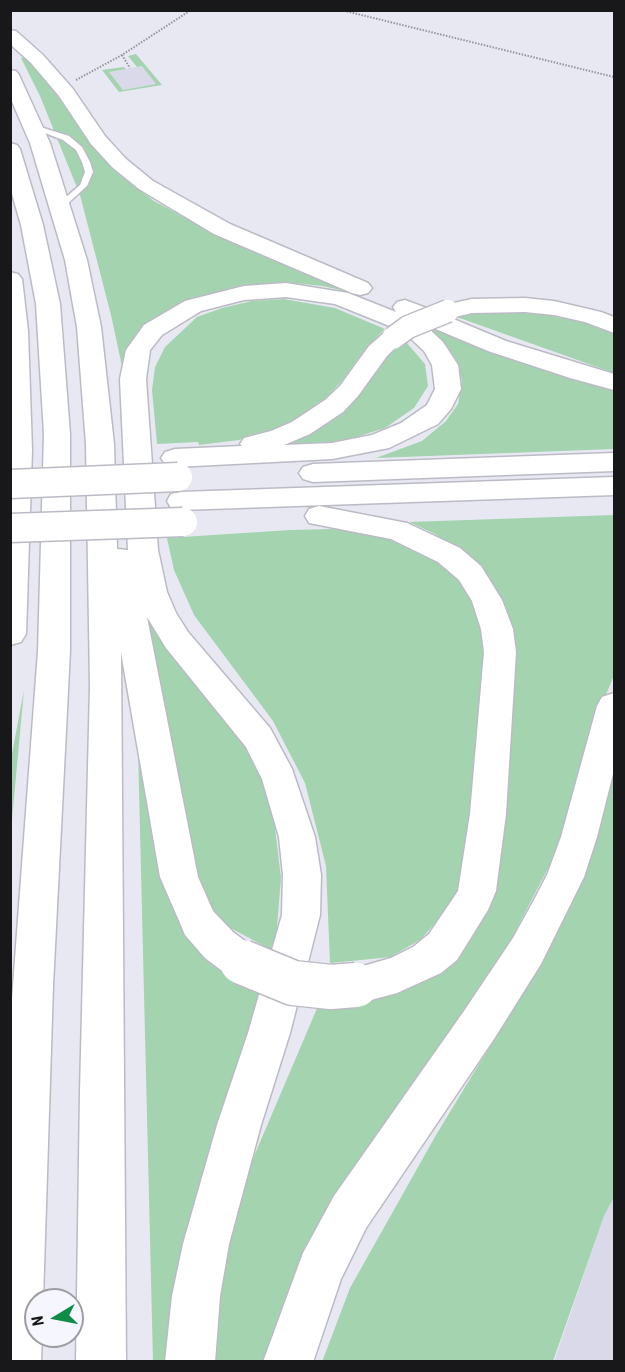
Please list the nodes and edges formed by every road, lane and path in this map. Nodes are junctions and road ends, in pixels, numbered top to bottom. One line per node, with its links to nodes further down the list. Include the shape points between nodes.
1 (191, 10): 4 (path)
2 (341, 10): 7 (path)
3 (10, 35): 14 (highway, via 38,59 98,140 120,163 168,200 222,229 497,346)
4 (122, 55): 5 (path); 8 (path)
5 (130, 68)
6 (10, 75): 9 (highway)
7 (615, 76)
8 (69, 84)
9 (22, 138): 10 (highway); 10 (lane, via 66,138 87,162 86,181); 27 (highway, via 32,225 48,304 57,434 54,651 33,986)
10 (61, 205): 15 (highway, via 89,327)
11 (10, 279): 13 (highway)
12 (615, 326): 20 (highway, bridge, via 593,317 525,305 472,306 448,311 408,327 393,338 378,351 350,391 301,428 261,443)
13 (13, 327): 25 (highway, via 18,450)
14 (615, 382)
15 (100, 444): 23 (highway, bridge, via 179,877 199,923 239,960 293,983 331,987 397,975 427,960 457,930 477,891 488,814 499,640 494,615 479,585 449,555 397,530); 28 (highway, via 106,676)
16 (615, 462): 20 (highway)
17 (10, 464): 20 (highway)
18 (10, 484): 20 (highway, bridge)
19 (615, 486): 20 (highway)
20 (179, 490): 22 (highway); 23 (highway); 24 (highway, bridge); 29 (highway, via 314,452 379,442 410,429 438,409 448,389 445,366 434,346 401,322 340,298 286,290 244,293 193,306 153,330 138,350 133,379 142,550 152,592 177,640 258,738 280,779 297,837 302,875 301,915 206,1244)
21 (615, 497): 23 (highway, via 561,504)
22 (10, 507)
23 (320, 516)
24 (10, 528)
25 (10, 634)
26 (615, 706): 30 (highway, via 579,837 548,912 479,1025 350,1212 320,1270)
27 (16, 1362)
28 (101, 1362)
29 (190, 1362)
30 (288, 1362)

